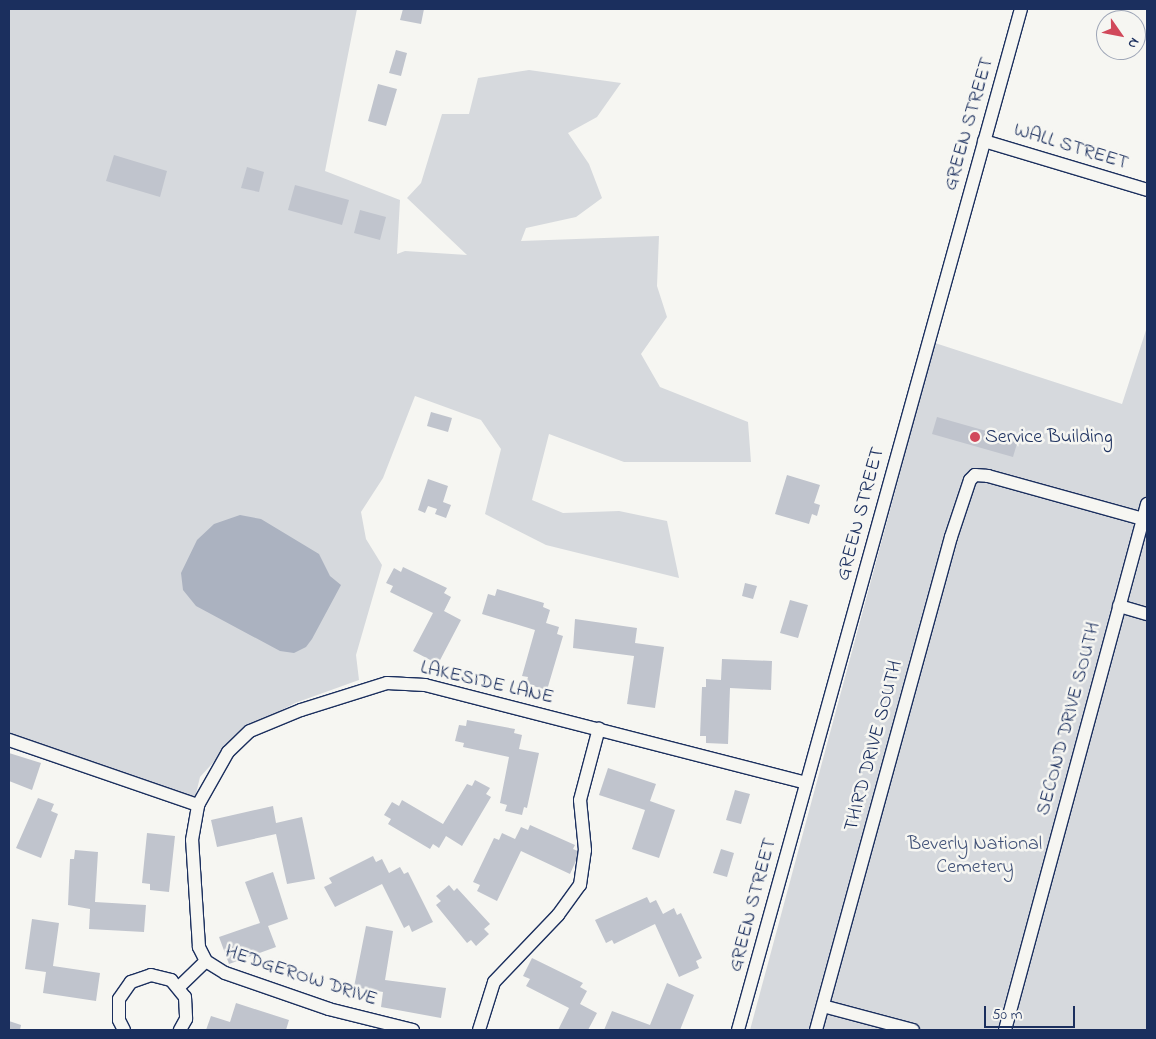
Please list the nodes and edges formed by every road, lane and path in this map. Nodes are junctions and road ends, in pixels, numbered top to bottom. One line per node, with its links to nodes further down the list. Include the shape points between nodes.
1 (1021, 9): 2 (street, GREEN STREET)
2 (984, 141): 3 (street, WALL STREET); 10 (street, GREEN STREET)
3 (1147, 190)
4 (1147, 504): 5 (street, SECOND DRIVE SOUTH)
5 (1145, 519): 6 (street, SECOND DRIVE SOUTH); 14 (street, THIRD DRIVE SOUTH, via 975,474 970,480 951,538)
6 (1119, 606): 7 (street); 22 (street, SECOND DRIVE SOUTH)
7 (1147, 614)
8 (599, 728): 10 (street, LAKESIDE LANE); 11 (street, LAKESIDE LANE, via 425,685 389,683 301,710 250,731 228,752); 18 (street, via 580,800 585,850 580,885 558,915 494,982)
9 (9, 740): 11 (street)
10 (806, 783): 19 (street, GREEN STREET)
11 (198, 805): 12 (street, HEDGEROW DRIVE, via 192,840 199,947)
12 (206, 961): 13 (street); 17 (street, HEDGEROW DRIVE, via 225,973 329,1008)
13 (179, 987): 15 (street, via 171,980 151,974 131,982 121,994 117,1010); 16 (street, via 187,1008)
14 (823, 1006): 20 (street, THIRD DRIVE SOUTH); 21 (street)
15 (124, 1030)
16 (180, 1030)
17 (413, 1030)
18 (479, 1030)
19 (738, 1030)
20 (816, 1030)
21 (913, 1030)
22 (1005, 1030)

